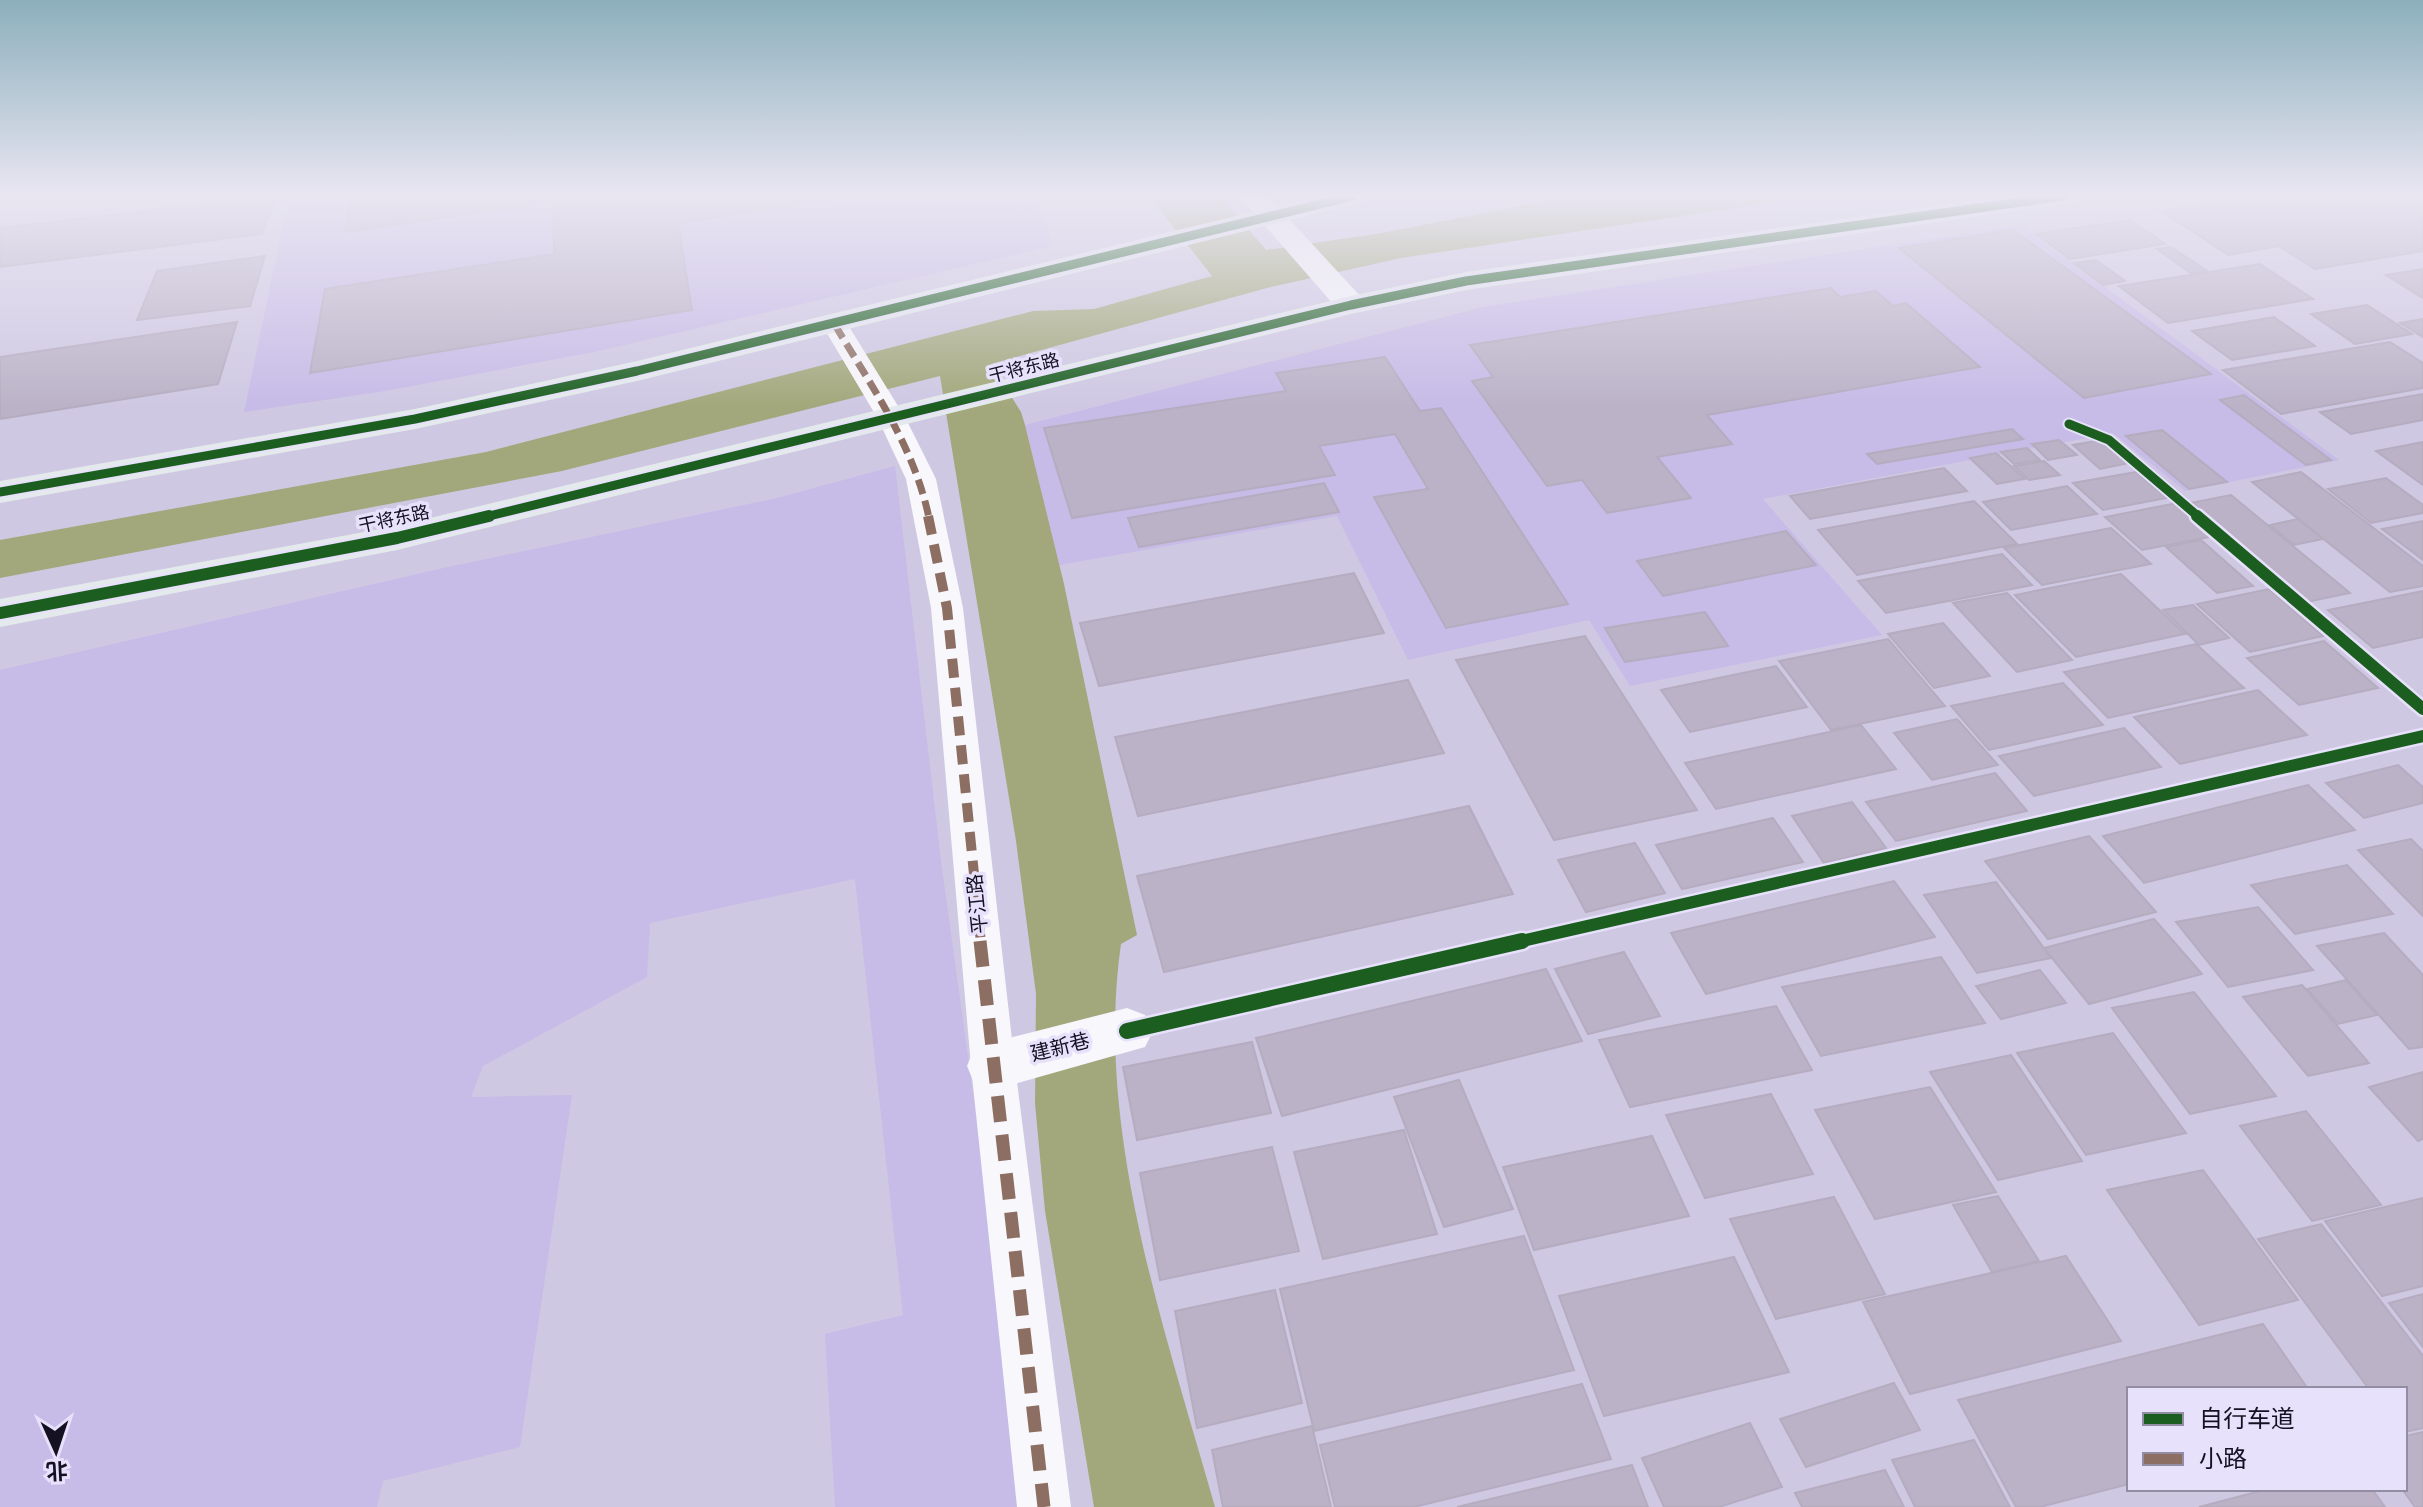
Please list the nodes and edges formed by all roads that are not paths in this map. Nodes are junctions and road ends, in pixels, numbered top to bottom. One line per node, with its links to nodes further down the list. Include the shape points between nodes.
1 (1076, 266): 5 (main road)
2 (1315, 266): 4 (street)
3 (1564, 266): 4 (main road, 干将东路)
4 (1341, 293): 6 (main road, 干将东路, via 1025,386)
5 (840, 333): 6 (street, 平江路); 7 (main road, via 415,419)
6 (897, 411): 8 (main road, 干将东路, via 397,538); 10 (street, 平江路, via 921,479 947,608)
7 (0, 492)
8 (0, 613)
9 (1127, 1031): 10 (street, 建新巷)
10 (1008, 1061): 11 (street, 平江路)
11 (1044, 1507)

